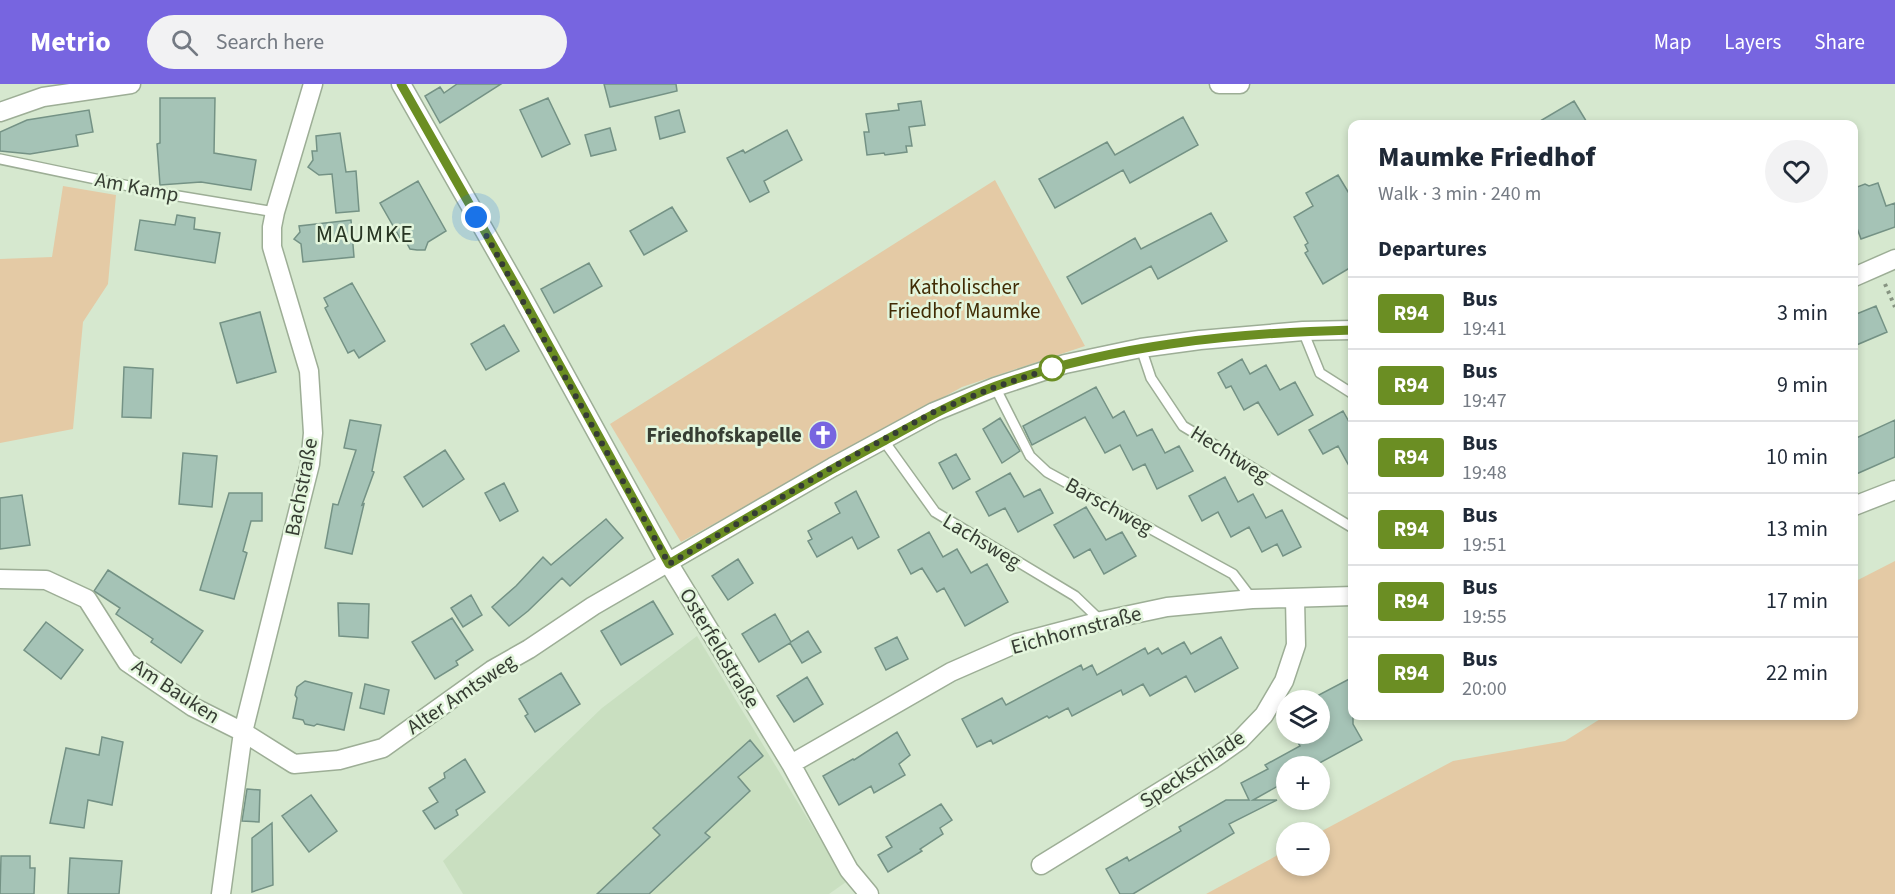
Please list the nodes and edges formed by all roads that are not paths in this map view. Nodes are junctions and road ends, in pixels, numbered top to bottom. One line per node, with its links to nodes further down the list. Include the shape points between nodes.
1 (131, 84): 6 (street, via 43,97)
2 (313, 84): 8 (street, Bachstraße)
3 (401, 84): 20 (street, Osterfeldstraße)
4 (1219, 84): 5 (street)
5 (1240, 84)
6 (0, 112)
7 (0, 159): 8 (lane, Am Kamp)
8 (275, 212): 26 (street, Bachstraße, via 272,247 309,371 313,433 310,464)
9 (1895, 259): 10 (street)
10 (1858, 275)
11 (1348, 330): 12 (street, Alter Amtsweg)
12 (1304, 331): 13 (street, Alter Amtsweg); 15 (lane, via 1320,373)
13 (1142, 348): 14 (street, Alter Amtsweg, via 1065,364); 19 (lane, Hechtweg, via 1151,378 1183,426)
14 (995, 387): 16 (street, Alter Amtsweg, via 934,412); 23 (lane, Barschweg, via 1030,456 1047,472 1233,574)
15 (1348, 391)
16 (884, 441): 20 (street, Alter Amtsweg); 25 (lane, Lachsweg, via 935,512 1075,596)
17 (1895, 490): 18 (street)
18 (1858, 504)
19 (1348, 525)
20 (669, 564): 26 (street, Alter Amtsweg, via 593,606 492,670 383,748 339,760 294,764); 27 (street, Osterfeldstraße)
21 (0, 579): 26 (street, Am Bauken, via 46,580 87,599 127,662 192,707)
22 (1348, 596): 24 (street, Eichhornstraße)
23 (1252, 599): 24 (street, Eichhornstraße); 25 (street, Eichhornstraße, via 1167,607)
24 (1295, 599): 28 (street, Speckschlade, via 1296,645 1284,681 1264,715 1240,740 1213,759)
25 (1101, 621): 27 (street, Eichhornstraße, via 1017,643 951,672)
26 (243, 732): 29 (street, Bachstraße)
27 (791, 764): 30 (street, Osterfeldstraße, via 849,870)
28 (1041, 865)
29 (220, 894)
30 (869, 894)

